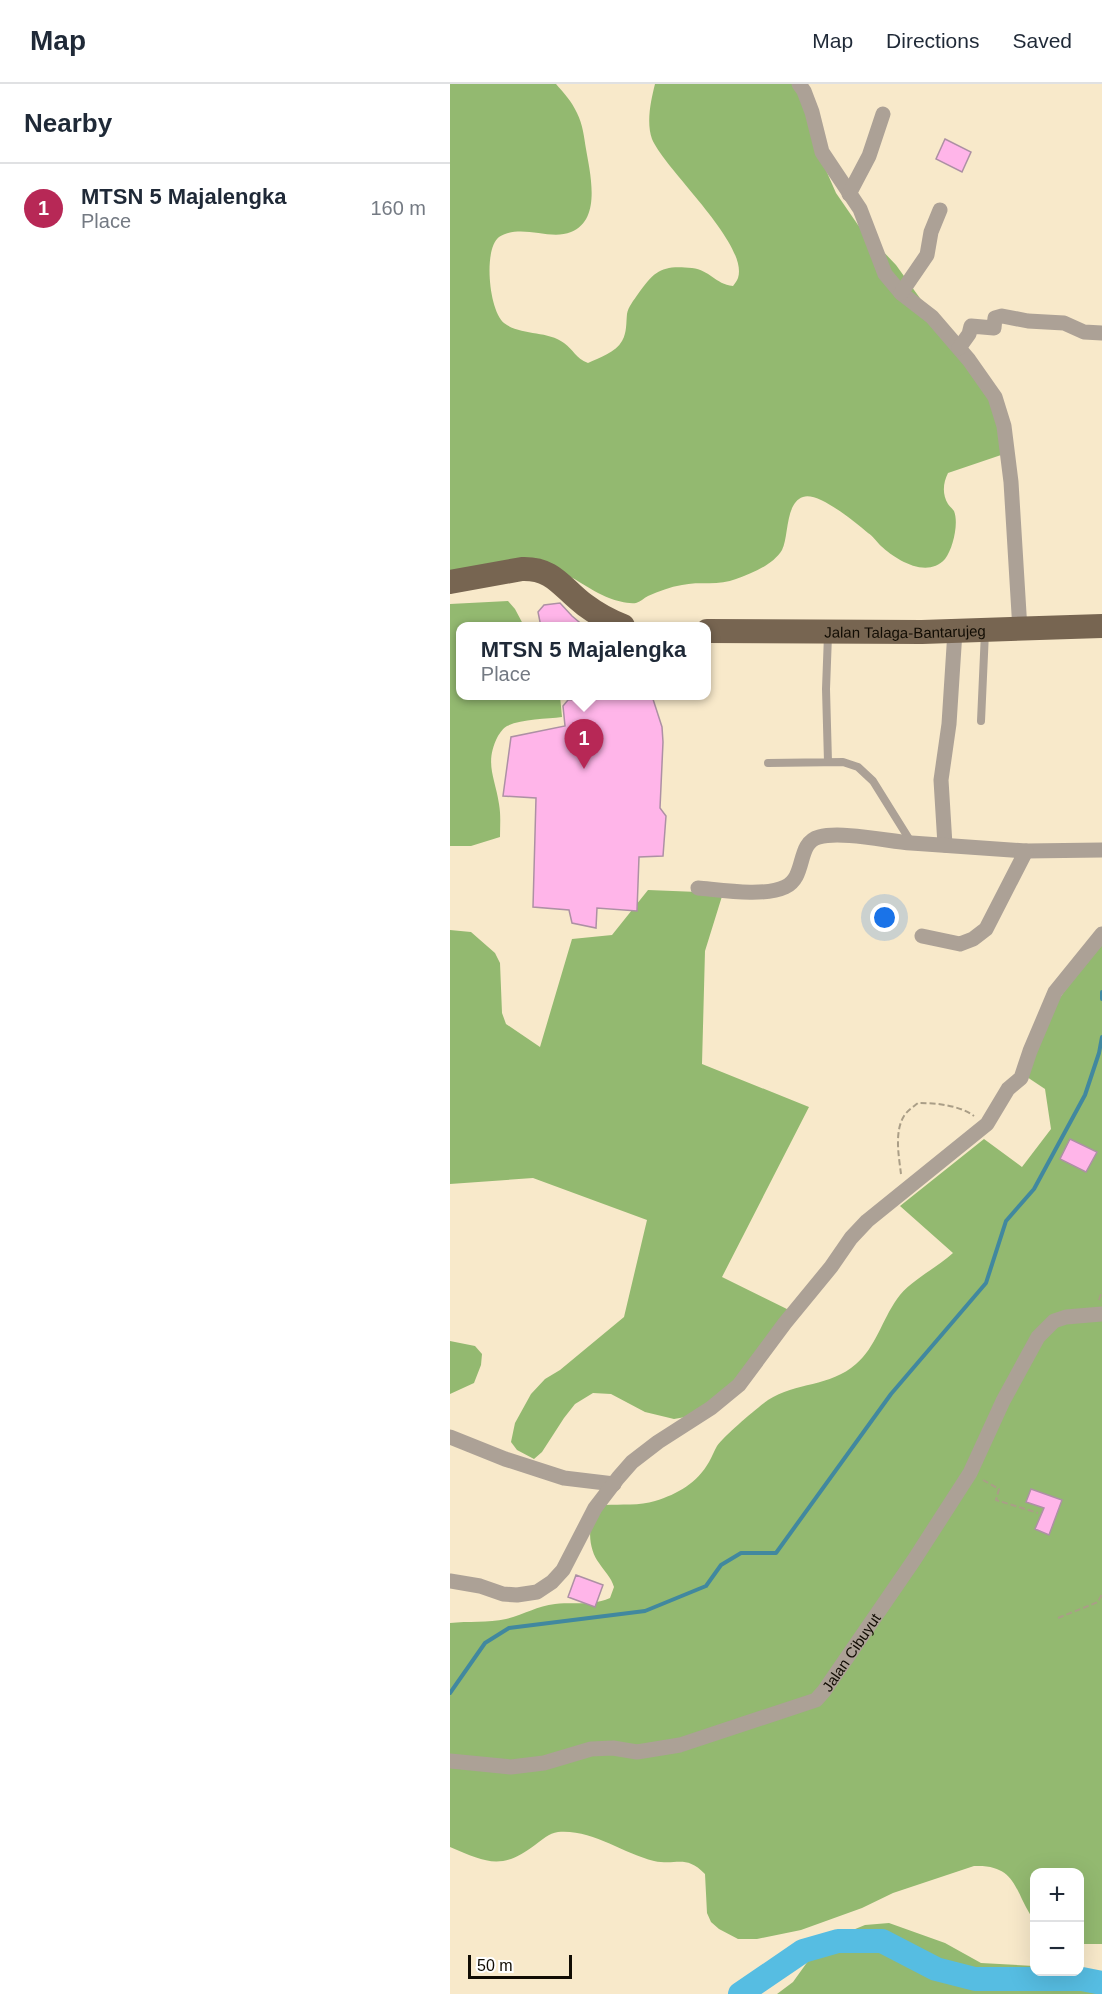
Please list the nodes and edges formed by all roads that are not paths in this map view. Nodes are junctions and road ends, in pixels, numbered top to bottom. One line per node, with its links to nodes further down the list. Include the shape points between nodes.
1 (799, 84): 3 (street, via 812,112 822,152)
2 (883, 114): 3 (street, via 869,156)
3 (849, 194): 5 (street, via 860,209 885,274)
4 (940, 210): 5 (street, via 927,255)
5 (901, 292): 7 (street, via 932,317)
6 (1102, 333): 7 (street, via 1084,332 1064,323 1002,316 995,318 994,328 971,326)
7 (959, 348): 11 (street, via 995,397 1004,426)
8 (450, 582): 9 (main road, via 534,568 554,576)
9 (611, 622)
10 (1102, 626): 11 (main road, Jalan Talaga-Bantarujeg)
11 (1020, 630): 13 (main road, Jalan Talaga-Bantarujeg)
12 (955, 631): 13 (main road, Jalan Talaga-Bantarujeg); 15 (main road, Jalan Talaga-Bantarujeg); 20 (street, via 941,780)
13 (985, 631): 16 (lane)
14 (711, 632): 15 (main road, Jalan Talaga-Bantarujeg)
15 (828, 633): 17 (lane)
16 (981, 721)
17 (828, 762): 18 (lane); 19 (lane, via 858,767 873,781)
18 (768, 763)
19 (912, 843): 20 (street); 23 (street, via 816,837 806,847 798,875 786,887 769,891)
20 (945, 845): 22 (street)
21 (1102, 850): 22 (street)
22 (1026, 851): 25 (street, via 986,929 960,944)
23 (698, 888)
24 (1102, 934): 28 (street, via 1055,992 1021,1078 1008,1089 987,1124 867,1221 739,1385 632,1462)
25 (922, 936)
26 (1102, 1314): 30 (street, Jalan Cibuyut, via 1066,1317 1038,1337 970,1473 816,1701 657,1750 591,1749 544,1763 512,1767)
27 (450, 1437): 28 (street, via 564,1478)
28 (614, 1484): 29 (street, via 595,1508 563,1570 546,1587 517,1595)
29 (450, 1581)
30 (450, 1761)

